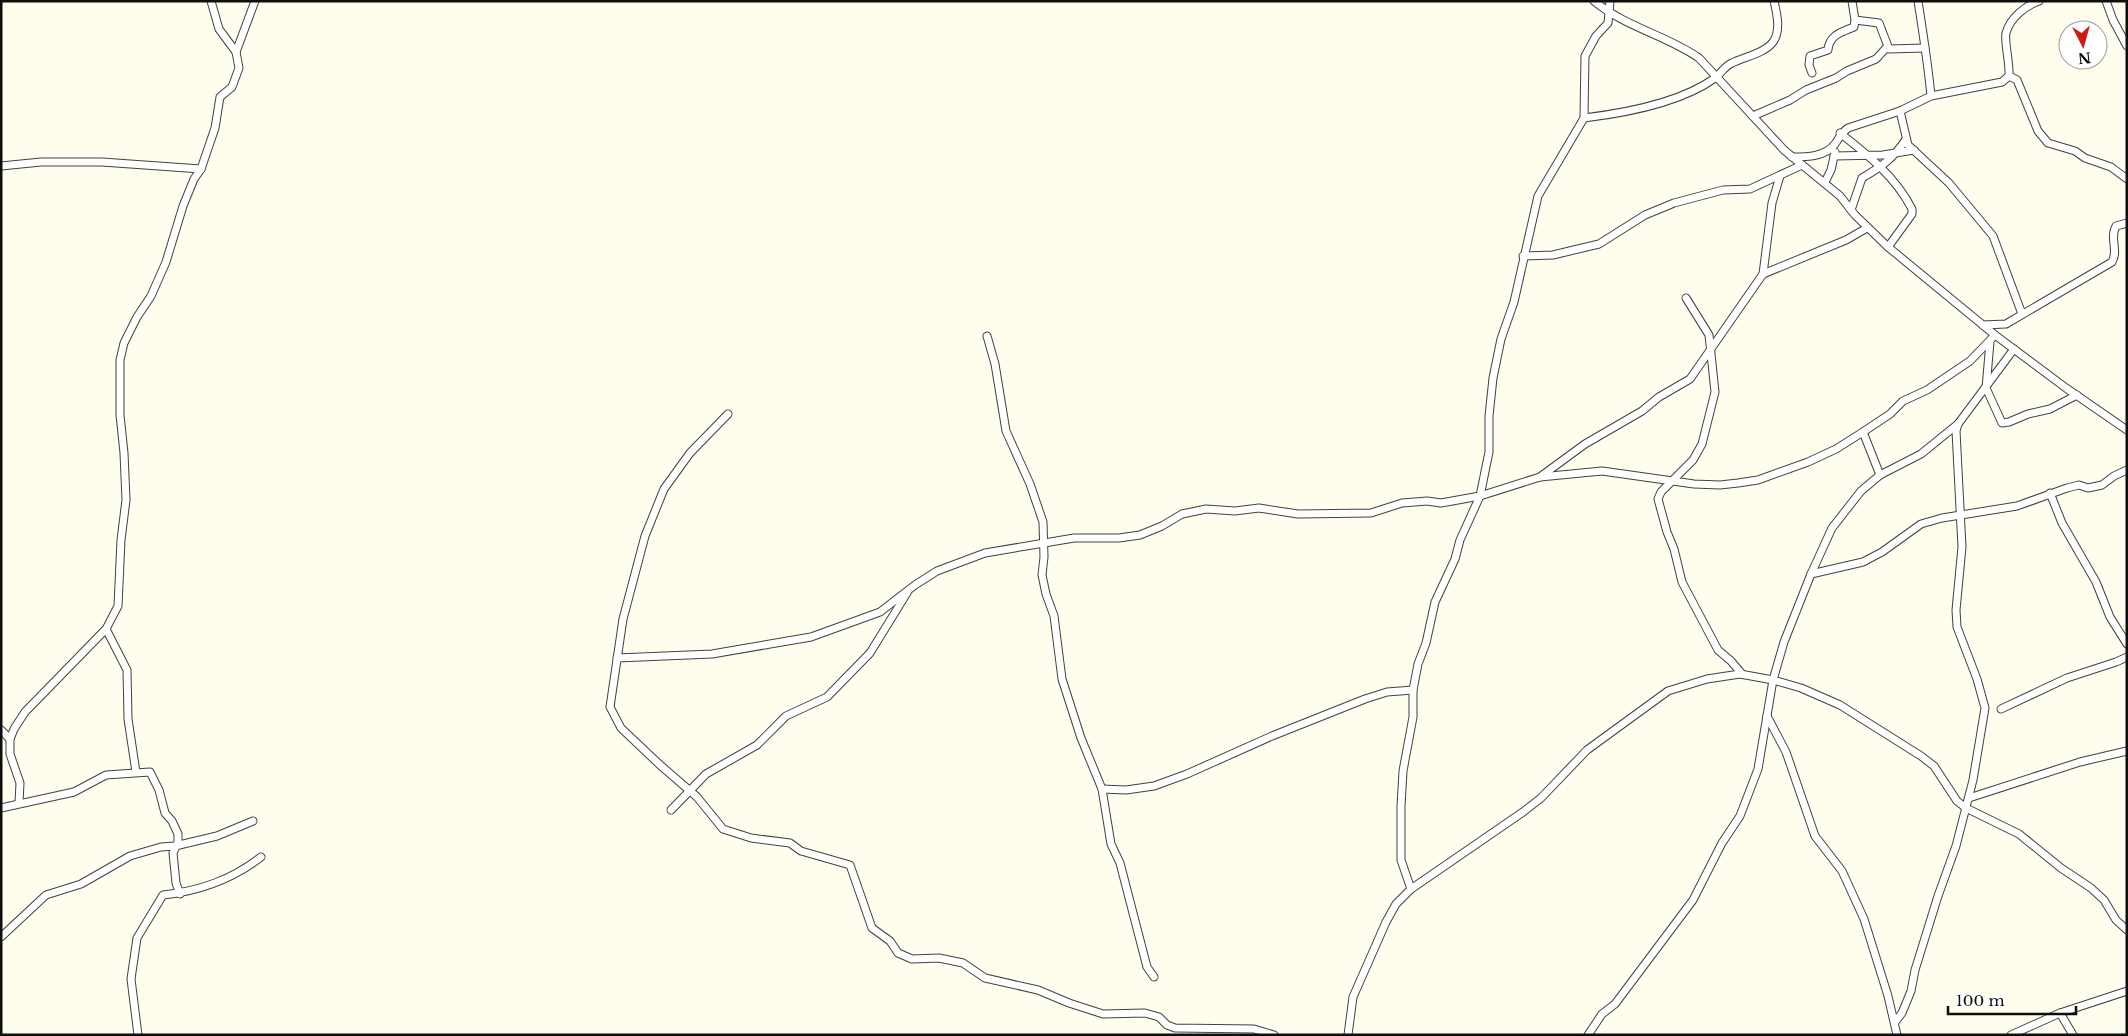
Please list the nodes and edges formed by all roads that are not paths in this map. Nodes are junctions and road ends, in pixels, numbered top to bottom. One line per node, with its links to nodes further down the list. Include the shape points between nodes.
1 (210, 1): 16 (street, via 219,29)
2 (255, 1): 16 (street)
3 (1594, 1): 11 (street)
4 (1610, 1): 11 (street)
5 (1774, 1): 19 (street, via 1778,31 1774,41 1768,47 1730,64)
6 (1852, 1): 12 (street)
7 (1918, 1): 15 (street)
8 (2039, 1): 10 (street)
9 (2106, 1): 13 (street)
10 (2030, 3): 18 (street, via 2016,16 2007,31)
11 (1609, 12): 19 (street, via 1686,49); 23 (street, via 1608,23 1585,56)
12 (1855, 20): 14 (street, via 1879,23); 17 (street, via 1854,27 1831,39 1828,50 1810,56)
13 (2127, 46)
14 (1887, 47): 15 (street, via 1889,50); 22 (street, via 1876,59)
15 (1925, 48): 20 (street)
16 (236, 52): 35 (street, via 239,68 236,79 220,97 218,117)
17 (1812, 73)
18 (2009, 76): 20 (street, via 2002,82); 37 (street, via 2016,80 2038,131 2048,143 2112,167)
19 (1717, 77): 22 (street); 23 (street, via 1673,97)
20 (1931, 96): 21 (street)
21 (1900, 111): 24 (street, via 1854,124); 25 (street)
22 (1753, 116): 31 (street)
23 (1584, 118): 43 (street, via 1538,196)
24 (1840, 133): 26 (street); 30 (street)
25 (1906, 139): 27 (street); 28 (street)
26 (1836, 142): 29 (street); 31 (street, via 1811,157)
27 (1914, 150): 28 (street); 46 (street, via 1949,183 1993,236)
28 (1898, 152): 30 (street); 34 (street)
29 (1834, 156): 30 (street); 38 (street)
30 (1867, 156): 34 (street)
31 (1792, 157): 32 (street)
32 (1802, 165): 36 (street); 38 (street)
33 (1, 166): 35 (street, via 102,162)
34 (1882, 167): 39 (street, via 1862,178); 42 (street, via 1912,209 1912,214)
35 (200, 169): 68 (street, via 185,199 160,278 131,329 120,360 126,500 118,606)
36 (1780, 176): 43 (street, via 1750,189 1723,190 1674,203 1645,215 1599,244 1553,255); 44 (street, via 1772,203)
37 (2127, 179)
38 (1825, 182): 39 (street)
39 (1851, 210): 41 (street)
40 (2127, 223): 46 (street, via 2113,230 2115,254 2112,262)
41 (1866, 228): 42 (street); 44 (street, via 1846,240)
42 (1888, 247): 47 (street)
43 (1523, 256): 63 (street, via 1493,378 1489,452)
44 (1763, 274): 50 (street)
45 (1686, 298): 50 (street, via 1709,335)
46 (2022, 314): 47 (street, via 2006,324)
47 (1983, 325): 49 (street)
48 (986, 336): 65 (street, via 995,364 1002,418 1040,510)
49 (1992, 338): 51 (street); 52 (street); 57 (street, via 1970,361 1927,390 1902,401 1890,414)
50 (1711, 346): 60 (street, via 1690,379 1585,444); 61 (street, via 1715,392 1707,428 1693,460)
51 (2014, 349): 52 (street); 53 (street)
52 (1986, 388): 53 (street, via 2002,423 2050,409); 55 (street)
53 (2077, 395): 56 (street)
54 (728, 414): 71 (street, via 690,453 664,489 645,536 623,619)
55 (1958, 424): 59 (street, via 1921,454); 64 (street)
56 (2127, 430)
57 (1862, 432): 59 (street); 61 (street, via 1808,462 1758,480 1720,485)
58 (2127, 470): 62 (street, via 2102,485 2088,488 2079,485)
59 (1880, 475): 66 (street, via 1861,491 1832,528)
60 (1540, 477): 61 (street, via 1602,471); 63 (street)
61 (1672, 481): 72 (street, via 1658,499 1682,582 1718,650)
62 (2050, 493): 64 (street, via 2017,506); 69 (street, via 2062,523)
63 (1480, 496): 65 (street, via 1441,503 1402,503 1371,513 1298,514 1259,508 1206,509 1182,514 1140,535 1074,538); 74 (street, via 1435,602)
64 (1959, 515): 66 (street, via 1921,524 1863,562); 83 (street, via 1962,547 1957,628 1978,678 1985,708)
65 (1043, 544): 67 (street, via 985,553 961,561 937,571); 81 (street, via 1043,586 1054,616 1062,678)
66 (1811, 574): 73 (street, via 1784,642)
67 (910, 589): 71 (street, via 880,612 811,637 712,654); 82 (street, via 870,652 827,697 786,716 756,745 706,774)
68 (106, 629): 78 (street, via 25,712); 80 (street, via 127,670 128,719)
69 (2127, 644)
70 (2127, 657): 75 (street, via 2067,678)
71 (617, 658): 82 (street, via 610,707 621,728)
72 (1742, 674): 73 (street); 91 (street, via 1707,679 1668,691 1587,750 1523,812)
73 (1774, 680): 76 (street); 86 (street, via 1840,705 1922,756 1934,766 1957,801)
74 (1413, 690): 81 (street, via 1388,692 1365,699 1154,786); 91 (street, via 1413,717 1403,771 1400,836 1401,860)
75 (2001, 709)
76 (1767, 716): 98 (street, via 1786,752 1815,836 1842,871 1864,919); 102 (street, via 1758,769 1740,816 1692,900 1616,1004 1602,1014)
77 (1, 730): 78 (street)
78 (10, 740): 84 (street, via 10,754 20,783)
79 (2127, 751): 83 (street, via 2080,762)
80 (136, 772): 84 (street, via 106,775 74,792); 89 (street, via 150,772 165,813 178,834)
81 (1102, 789): 95 (street, via 1111,844 1120,863 1148,967)
82 (689, 790): 87 (street); 100 (street, via 724,829 751,838 790,843 801,850 850,865 872,928 890,941 898,953 912,959 939,958 963,963 985,978 1038,990 1103,1014 1145,1013 1159,1017 1174,1028 1254,1029)
83 (1969, 798): 86 (street)
84 (19, 803): 85 (street)
85 (1, 808)
86 (1966, 808): 93 (street, via 2019,834 2092,888); 98 (street, via 1911,991)
87 (671, 810)
88 (253, 821): 89 (street, via 217,836)
89 (175, 846): 92 (street, via 176,883); 94 (street, via 130,856 81,884 46,895)
90 (261, 857): 92 (street, via 241,872 210,886)
91 (1411, 888): 101 (street, via 1396,904 1386,922 1353,998)
92 (180, 894): 99 (street, via 163,896 137,938 131,979)
93 (2127, 930)
94 (1, 937)
95 (1154, 976)
96 (2127, 990): 97 (street)
97 (2060, 1013): 104 (street); 105 (street)
98 (1895, 1022): 103 (street)
99 (138, 1035)
100 (1274, 1035)
101 (1348, 1035)
102 (1588, 1035)
103 (1896, 1035)
104 (2011, 1035)
105 (2073, 1035)

